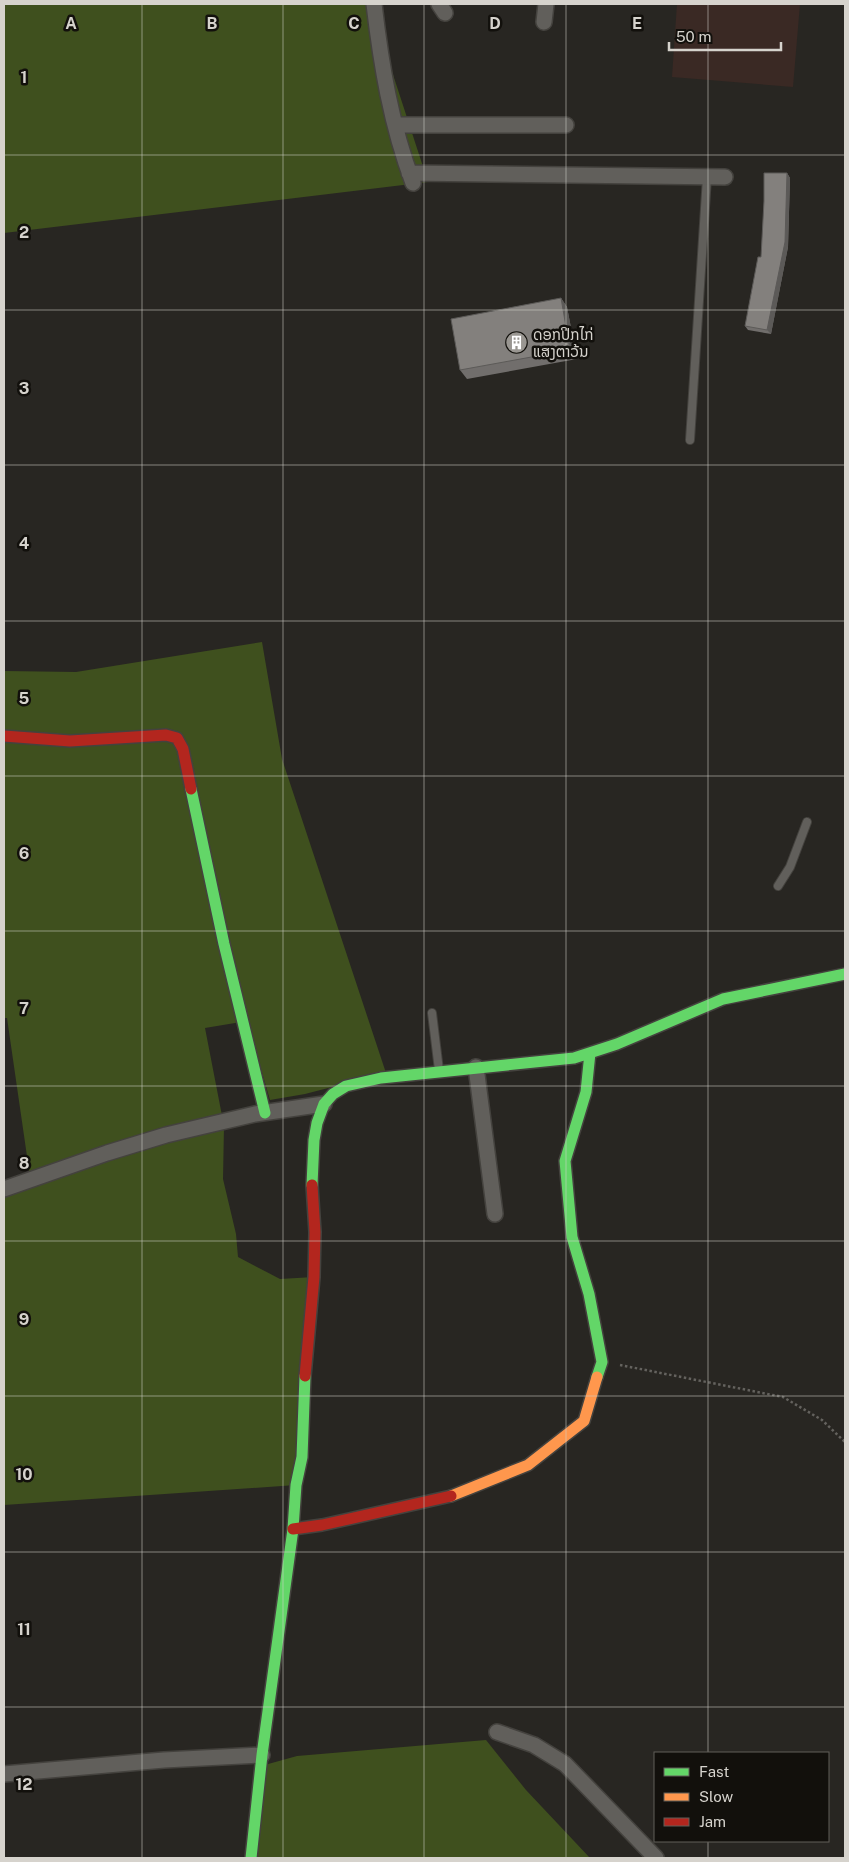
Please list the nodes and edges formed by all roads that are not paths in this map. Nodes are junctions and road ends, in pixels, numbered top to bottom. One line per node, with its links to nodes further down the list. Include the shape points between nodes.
1 (374, 4): 5 (street, via 380,60)
2 (546, 4): 3 (street)
3 (544, 22)
4 (566, 124): 5 (street)
5 (396, 125): 6 (street, via 411,178)
6 (707, 177): 7 (street); 8 (lane)
7 (725, 177)
8 (690, 440)
9 (4, 736): 18 (street, via 70,741 166,735 177,738 183,749 224,944)
10 (807, 822): 11 (lane, via 790,867)
11 (778, 886)
12 (845, 974): 14 (street, via 723,999)
13 (432, 1013): 16 (lane)
14 (590, 1053): 15 (street, via 574,1058); 21 (street, via 586,1092 565,1161 572,1237 589,1294 602,1362 584,1421 528,1465 459,1494)
15 (476, 1067): 16 (street); 20 (street)
16 (439, 1071): 17 (street, via 346,1086 332,1094)
17 (324, 1104): 18 (street); 21 (street, via 314,1140 314,1277 305,1360 302,1458 296,1485)
18 (265, 1113): 19 (street, via 166,1135)
19 (4, 1189)
20 (495, 1214)
21 (293, 1529): 23 (street)
22 (497, 1732): 26 (street, via 534,1745 565,1764)
23 (262, 1755): 24 (street); 25 (street)
24 (4, 1774)
25 (251, 1858)
26 (656, 1858)

